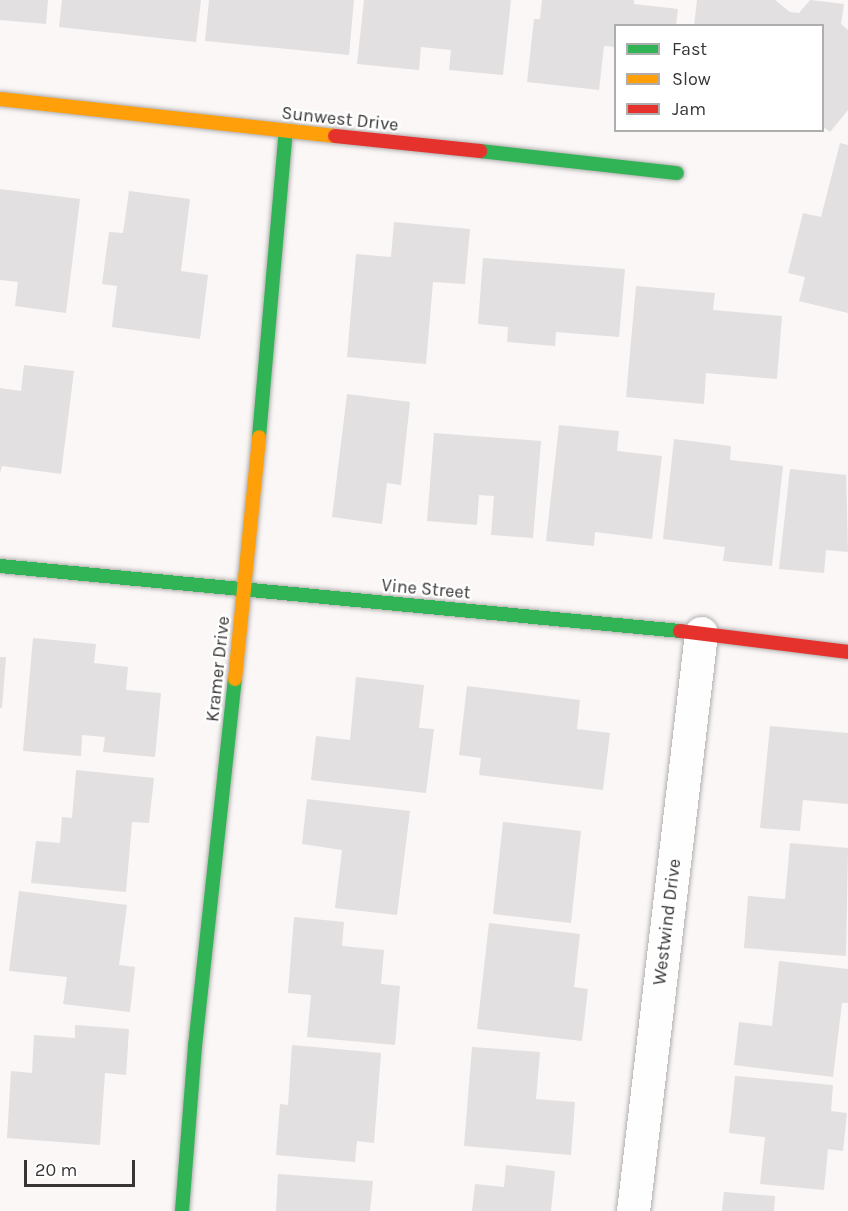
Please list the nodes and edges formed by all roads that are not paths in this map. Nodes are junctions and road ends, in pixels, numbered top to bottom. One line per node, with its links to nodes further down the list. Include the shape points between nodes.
1 (0, 99): 2 (street, Sunwest Drive)
2 (286, 131): 3 (street, Sunwest Drive); 5 (street, Kramer Drive)
3 (676, 173)
4 (0, 566): 5 (street, Vine Street)
5 (245, 590): 6 (street, Vine Street); 8 (street, Kramer Drive, via 195,1046)
6 (701, 633): 7 (street, Vine Street); 9 (street, Westwind Drive)
7 (848, 652)
8 (182, 1211)
9 (633, 1211)

